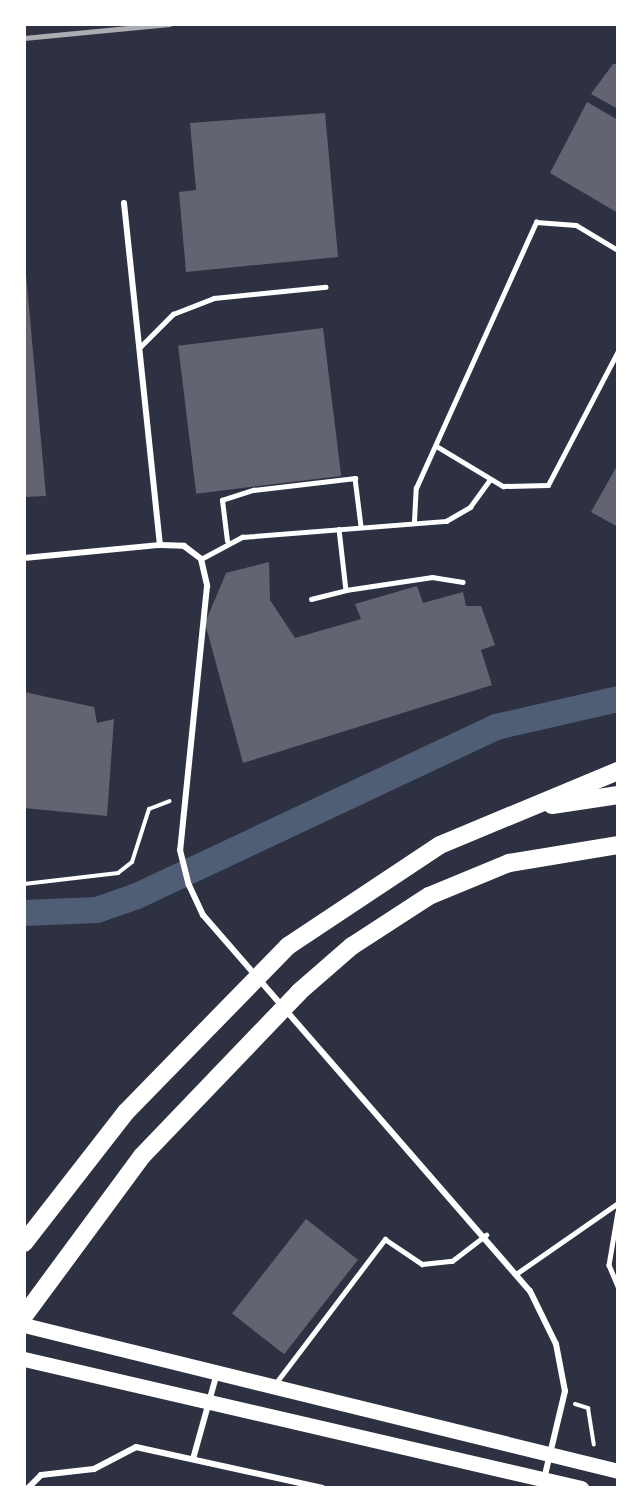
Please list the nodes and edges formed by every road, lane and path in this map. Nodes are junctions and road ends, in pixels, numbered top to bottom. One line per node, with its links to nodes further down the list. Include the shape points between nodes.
1 (124, 203): 4 (street)
2 (618, 250): 6 (lane, via 576,225 536,222)
3 (325, 287): 4 (lane, via 214,298 173,314)
4 (139, 348): 12 (street)
5 (618, 351): 7 (lane, via 548,485 503,486)
6 (438, 447): 7 (lane); 8 (lane, via 416,488)
7 (490, 479): 8 (lane, via 470,507 446,521)
8 (414, 521): 9 (lane)
9 (361, 526): 10 (lane); 11 (lane, via 355,478 253,489 222,500)
10 (339, 529): 11 (lane); 16 (lane)
11 (227, 541): 14 (lane)
12 (160, 545): 13 (street); 14 (street, via 184,546)
13 (24, 558)
14 (201, 559): 20 (street, via 207,586)
15 (463, 582): 16 (lane, via 432,577)
16 (346, 590): 17 (lane)
17 (311, 599)
18 (618, 771): 21 (highway)
19 (618, 795): 21 (highway)
20 (185, 800): 23 (path, via 149,809 132,862 118,873); 26 (street, via 180,850 203,915)
21 (523, 810): 27 (highway, via 440,845 342,906 288,946 126,1112)
22 (618, 845): 30 (highway, via 509,863 429,896 367,936 299,992 142,1155)
23 (24, 884)
24 (618, 1203): 28 (lane)
25 (618, 1212): 29 (lane, via 609,1265)
26 (486, 1235): 28 (street); 34 (lane, via 452,1261 422,1264 385,1239)
27 (24, 1243)
28 (516, 1274): 36 (street, via 556,1344)
29 (618, 1286)
30 (24, 1316)
31 (24, 1325): 33 (main road)
32 (24, 1359): 35 (main road)
33 (217, 1372): 34 (main road); 35 (street)
34 (274, 1386): 38 (main road)
35 (209, 1402): 39 (street); 41 (main road)
36 (565, 1402): 37 (path, via 588,1408 587,1428); 38 (street)
37 (599, 1449)
38 (550, 1453): 40 (main road); 41 (street)
39 (193, 1459): 42 (street, via 136,1447 94,1469 41,1474); 43 (street)
40 (618, 1471)
41 (544, 1479): 44 (main road)
42 (28, 1488)
43 (323, 1488)
44 (580, 1488)

